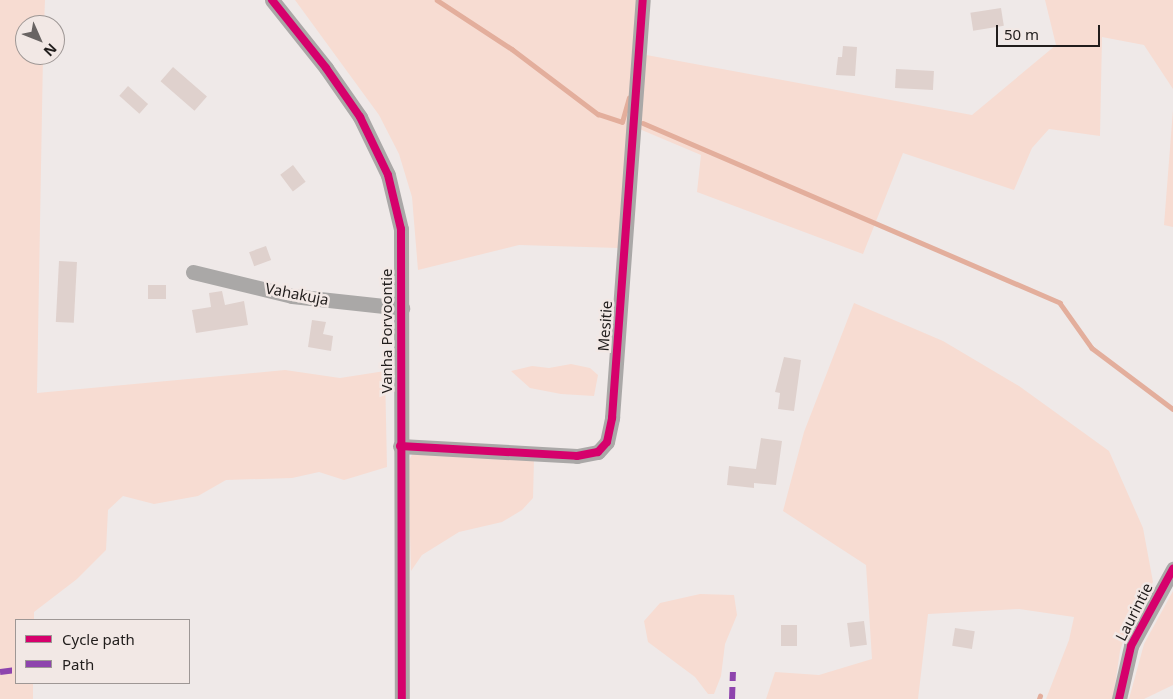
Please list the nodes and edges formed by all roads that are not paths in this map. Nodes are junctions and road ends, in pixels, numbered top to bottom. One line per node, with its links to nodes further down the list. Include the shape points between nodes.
1 (272, 0): 4 (street, Vanha Porvoontie, via 360,117 388,176 401,229)
2 (643, 0): 5 (street, Mesitie, via 612,418 607,442 598,452 577,456)
3 (193, 272): 4 (street, Vahakuja, via 292,296)
4 (402, 308): 5 (street, Vanha Porvoontie)
5 (400, 446): 7 (street, Vanha Porvoontie)
6 (1173, 569): 8 (street, Laurintie, via 1131,646)
7 (402, 699)
8 (1119, 699)

